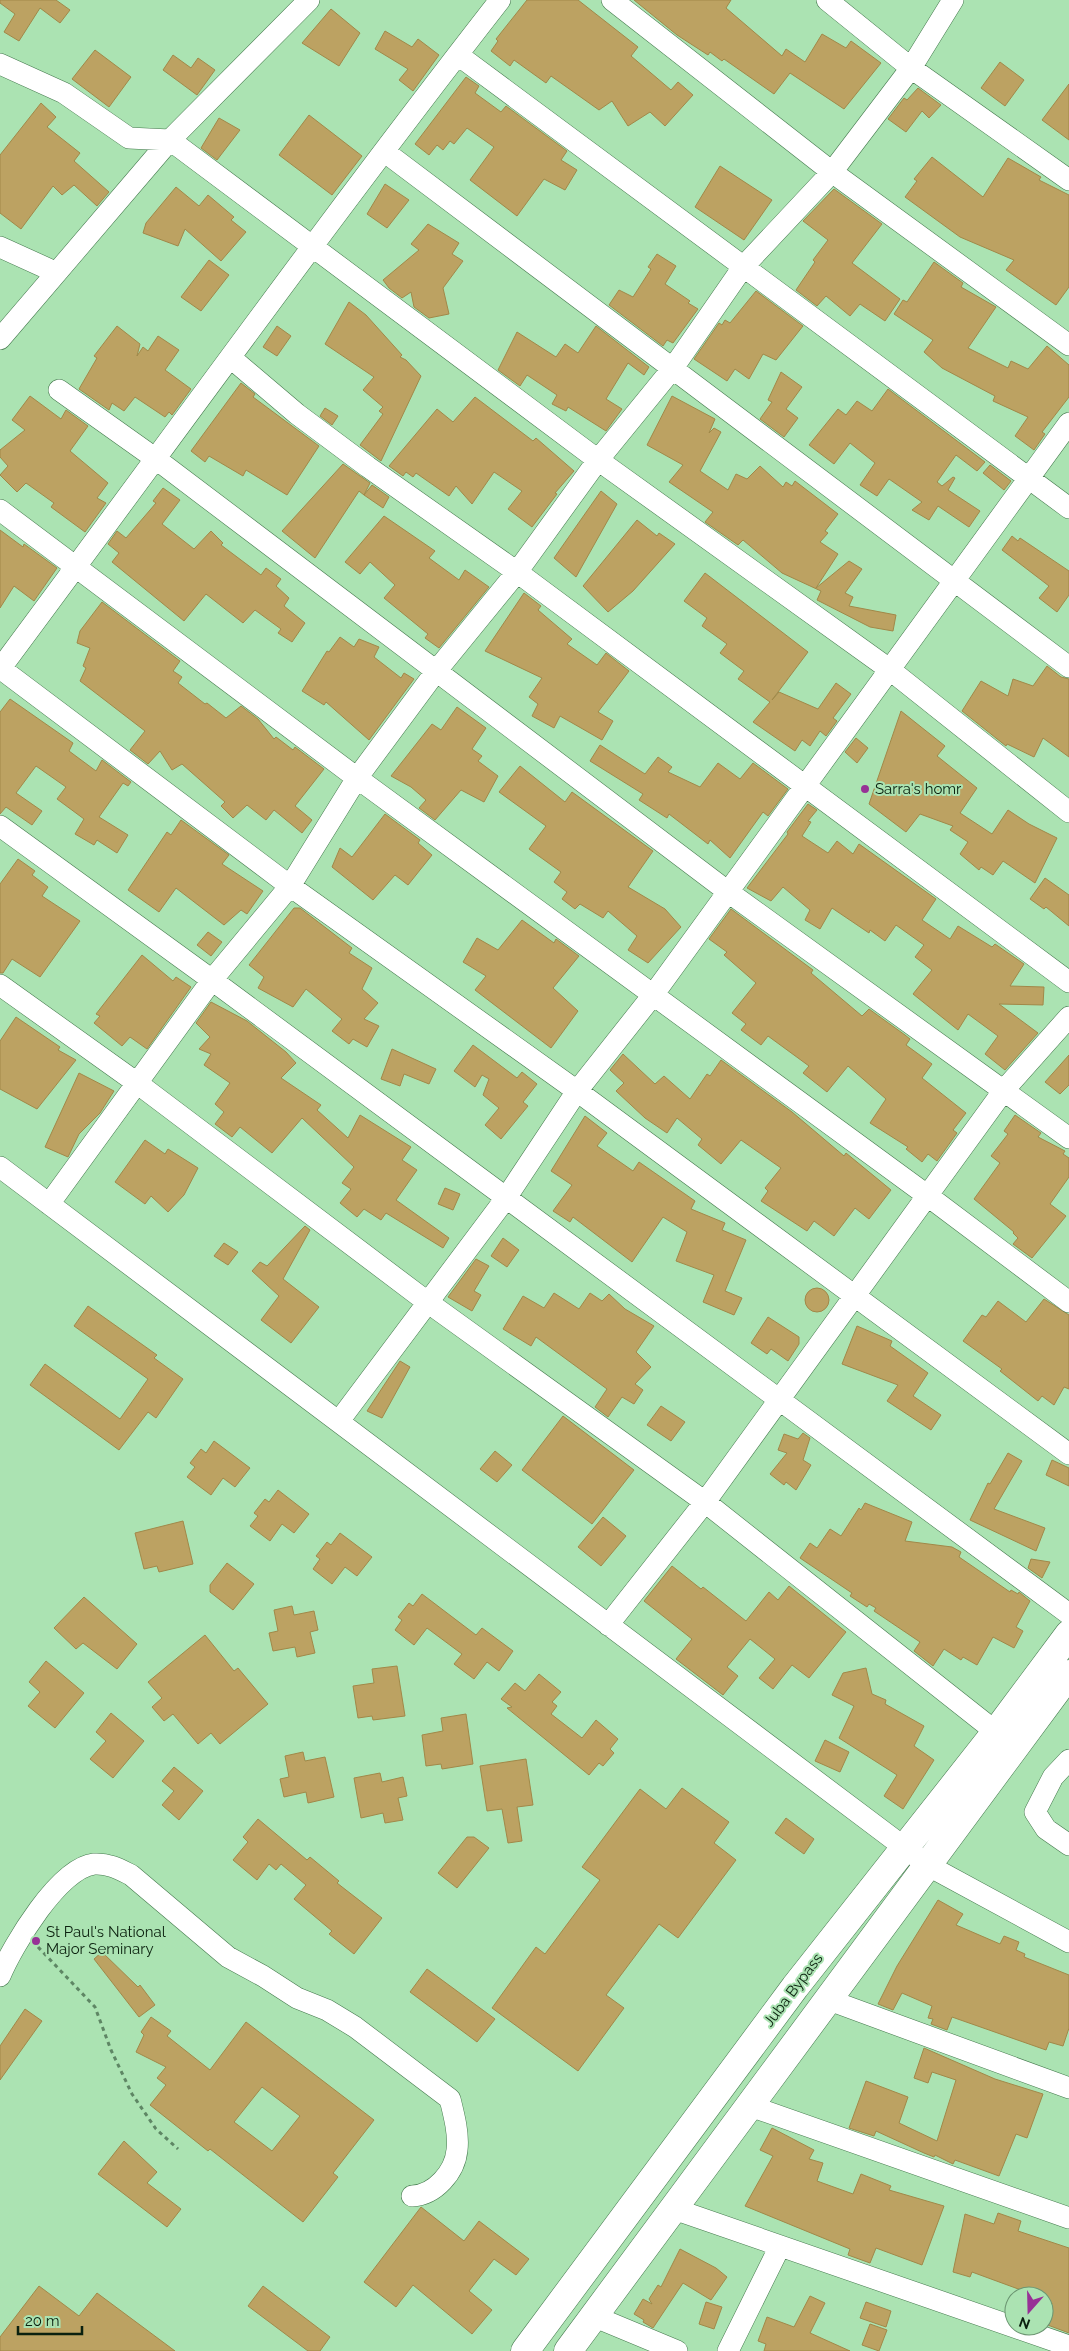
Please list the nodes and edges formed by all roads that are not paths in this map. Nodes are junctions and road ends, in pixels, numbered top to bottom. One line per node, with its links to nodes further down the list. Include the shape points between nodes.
1 (500, 0): 6 (street)
2 (612, 0): 11 (street)
3 (827, 0): 8 (street)
4 (953, 0): 8 (street)
5 (305, 1): 9 (street)
6 (458, 55): 10 (street); 15 (street)
7 (0, 64): 9 (street, via 64,93 129,138)
8 (911, 68): 11 (street); 12 (street)
9 (170, 140): 14 (street); 16 (street)
10 (385, 152): 14 (street); 20 (street)
11 (832, 172): 15 (street); 18 (street)
12 (1069, 180)
13 (0, 247): 16 (street)
14 (311, 247): 19 (street); 24 (street)
15 (743, 267): 20 (street); 25 (street)
16 (55, 272): 17 (street)
17 (0, 339)
18 (1069, 345)
19 (231, 358): 23 (street); 29 (street, via 297,414)
20 (672, 368): 24 (street); 30 (street)
21 (59, 390): 23 (street)
22 (1069, 423): 25 (street)
23 (156, 459): 28 (street); 34 (street)
24 (598, 460): 29 (street); 33 (street)
25 (1028, 479): 26 (street); 30 (street)
26 (1069, 508)
27 (0, 510): 28 (street)
28 (76, 567): 32 (street); 35 (street)
29 (517, 572): 34 (street); 36 (street)
30 (954, 581): 31 (street); 33 (street)
31 (1069, 667)
32 (0, 668): 39 (street)
33 (889, 669): 36 (street); 37 (street)
34 (437, 670): 35 (street); 40 (street)
35 (357, 778): 39 (street); 44 (street)
36 (805, 784): 40 (street); 42 (street)
37 (1069, 812)
38 (0, 826): 41 (street)
39 (290, 886): 41 (street); 48 (street)
40 (727, 890): 44 (street); 47 (street)
41 (212, 980): 46 (street); 52 (street)
42 (1069, 982)
43 (0, 984): 46 (street)
44 (653, 995): 48 (street); 51 (street)
45 (1069, 1017): 47 (street)
46 (137, 1083): 53 (street); 55 (street)
47 (1004, 1090): 49 (street); 51 (street)
48 (578, 1091): 52 (street); 54 (street)
49 (1069, 1138)
50 (0, 1167): 53 (street)
51 (928, 1196): 54 (street); 56 (street)
52 (506, 1198): 55 (street); 57 (street)
53 (49, 1204): 58 (street)
54 (856, 1297): 57 (street); 59 (street)
55 (426, 1301): 58 (street); 60 (street)
56 (1069, 1302)
57 (779, 1401): 60 (street); 61 (street)
58 (339, 1421): 62 (street)
59 (1069, 1454)
60 (705, 1502): 62 (street); 65 (street)
61 (1069, 1614)
62 (608, 1625): 68 (street)
63 (1069, 1634): 65 (main road, Juba Bypass)
64 (1069, 1674): 69 (main road)
65 (996, 1732): 68 (main road, Juba Bypass)
66 (1069, 1760): 67 (street, via 1053,1777 1035,1812 1046,1829)
67 (1069, 1844)
68 (904, 1847): 69 (street); 81 (main road, Juba Bypass, via 794,1987)
69 (929, 1866): 70 (street); 72 (main road)
70 (1069, 1942)
71 (0, 1976): 75 (street, via 23,1933 56,1889 74,1872 94,1864 113,1866 131,1875 228,1957 296,1998 327,2010 355,2027 450,2099 458,2149 453,2164 438,2186 423,2196)
72 (829, 2000): 73 (street); 74 (main road)
73 (1069, 2088)
74 (750, 2106): 76 (main road); 77 (street)
75 (412, 2196)
76 (674, 2208): 78 (street); 79 (main road)
77 (1069, 2218)
78 (780, 2246): 80 (street); 84 (street)
79 (594, 2316): 82 (main road); 83 (street)
80 (1069, 2346)
81 (525, 2351)
82 (568, 2351)
83 (677, 2351)
84 (728, 2351)

